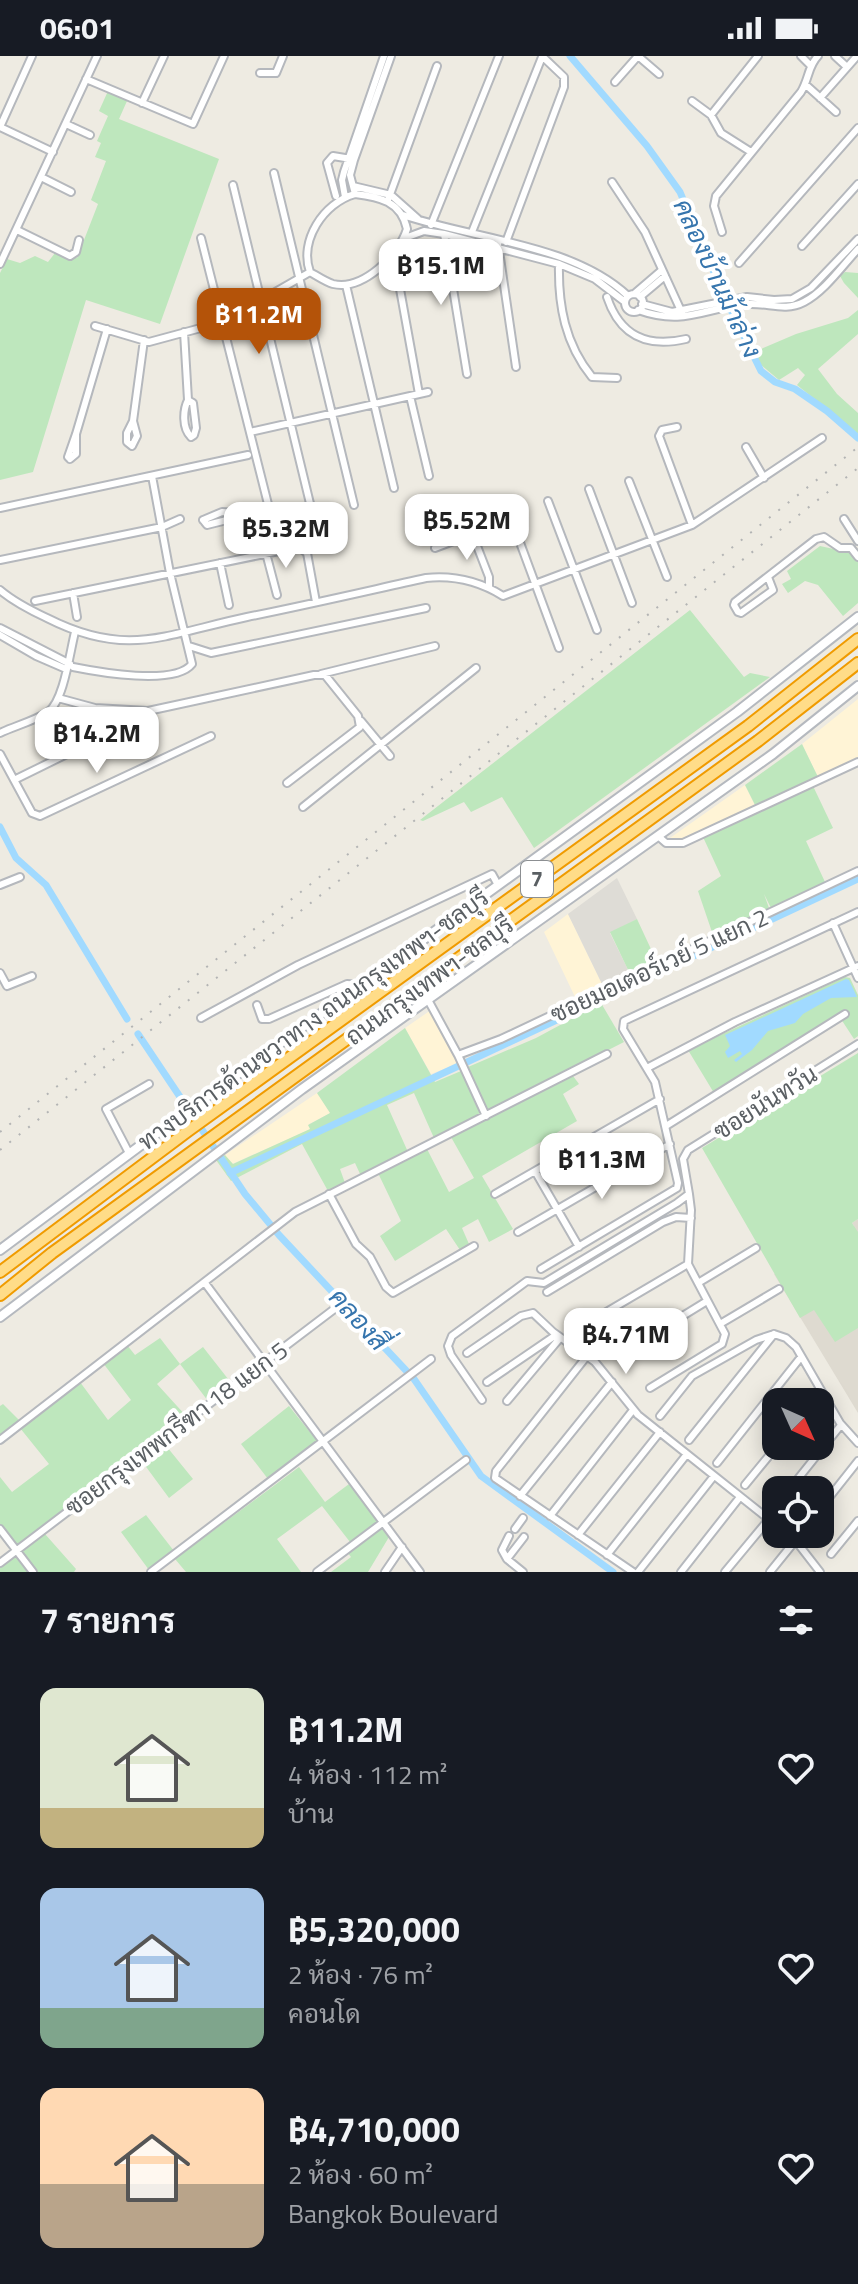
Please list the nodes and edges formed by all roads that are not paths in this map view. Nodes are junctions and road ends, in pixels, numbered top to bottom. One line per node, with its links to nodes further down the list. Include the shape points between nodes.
1 (32, 56): 30 (street)
2 (97, 56): 21 (street)
3 (164, 56): 26 (street)
4 (224, 56): 26 (street, via 193,124)
5 (283, 56): 19 (street, via 276,73)
6 (384, 56): 36 (street)
7 (391, 56): 36 (street)
8 (499, 56): 49 (street)
9 (542, 56): 51 (street); 58 (street, via 564,77 564,87)
10 (638, 56): 20 (street); 22 (street)
11 (758, 56): 28 (street)
12 (801, 56): 16 (street)
13 (818, 56): 16 (street)
14 (835, 56): 18 (street)
15 (857, 56): 18 (street)
16 (810, 65): 23 (street)
17 (437, 66): 46 (street)
18 (847, 67): 24 (street)
19 (260, 73)
20 (659, 74)
21 (86, 79): 26 (street); 29 (street)
22 (615, 82)
23 (806, 85): 24 (street); 35 (street)
24 (820, 98): 27 (street, via 827,110)
25 (692, 101): 28 (street)
26 (142, 103)
27 (836, 112)
28 (711, 115): 35 (street, via 721,133)
29 (66, 124): 32 (street); 34 (street)
30 (0, 127): 34 (street)
31 (858, 128): 33 (street)
32 (90, 135)
33 (855, 137): 63 (street)
34 (53, 152): 38 (street)
35 (751, 152): 52 (street, via 714,201)
36 (351, 159): 42 (street); 44 (street, via 333,156 327,163); 45 (street, via 342,180)
37 (274, 173): 68 (street)
38 (41, 177): 43 (street); 50 (street)
39 (612, 182): 67 (street)
40 (858, 184): 60 (street)
41 (233, 185): 71 (street)
42 (354, 190): 45 (street); 46 (street)
43 (71, 192)
44 (336, 196)
45 (345, 197): 66 (street, via 311,234 305,258)
46 (390, 197): 47 (street); 48 (street)
47 (403, 215): 48 (street); 55 (street)
48 (419, 220): 49 (street)
49 (431, 225): 51 (street)
50 (17, 230): 57 (street, via 70,256); 64 (street)
51 (472, 232): 59 (street)
52 (722, 232)
53 (444, 234): 55 (street, via 424,231); 59 (street); 83 (street)
54 (201, 238): 75 (street)
55 (404, 238): 62 (street)
56 (858, 239): 72 (street, via 802,295)
57 (79, 240)
58 (506, 242): 59 (street); 73 (street, via 582,265 610,280)
59 (498, 244): 65 (street); 82 (street)
60 (802, 246)
61 (858, 249): 72 (street, via 805,302 782,308)
62 (394, 256): 69 (street); 86 (street)
63 (739, 263)
64 (0, 264)
65 (559, 264): 73 (street); 84 (street, via 560,310 577,353 592,377)
66 (310, 272): 68 (street); 69 (street)
67 (664, 273): 73 (street); 74 (street)
68 (298, 278): 71 (street); 90 (street)
69 (346, 285): 89 (street)
70 (607, 297): 76 (street)
71 (261, 300): 75 (street); 92 (street)
72 (748, 300): 74 (street)
73 (633, 303): 74 (street); 76 (street)
74 (682, 315)
75 (223, 322): 79 (street); 94 (street)
76 (621, 324): 80 (street, via 647,341)
77 (95, 326): 78 (street)
78 (107, 329): 81 (street); 95 (street)
79 (184, 332): 81 (street); 88 (street)
80 (686, 339)
81 (144, 340): 91 (street)
82 (516, 367)
83 (467, 374)
84 (617, 378)
85 (428, 392): 86 (street)
86 (419, 394): 87 (street)
87 (410, 396): 89 (street); 100 (street)
88 (188, 400): 88 (street, via 196,428 191,437 184,408)
89 (373, 405): 90 (street); 103 (street)
90 (333, 414): 92 (street); 107 (street)
91 (133, 421)
92 (291, 424): 94 (street); 112 (street)
93 (677, 427): 114 (street, via 662,430 659,436)
94 (250, 432): 106 (street)
95 (76, 434)
96 (822, 438): 101 (street)
97 (746, 447): 101 (street)
98 (248, 455): 99 (street)
99 (152, 476): 108 (street); 115 (street)
100 (429, 476)
101 (764, 478): 114 (street)
102 (629, 481): 117 (street)
103 (394, 488)
104 (589, 489): 122 (street)
105 (548, 501): 126 (street)
106 (268, 505): 109 (street); 113 (street)
107 (354, 505)
108 (0, 508)
109 (236, 513)
110 (180, 519): 115 (street)
111 (844, 519): 118 (street)
112 (314, 520)
113 (273, 524)
114 (692, 525): 117 (street)
115 (162, 527): 124 (street); 127 (street)
116 (472, 533): 119 (street); 130 (street, via 512,521); 131 (street)
117 (653, 541): 122 (street); 128 (street)
118 (858, 542): 120 (street)
119 (435, 548)
120 (851, 548): 123 (street); 129 (street, via 820,537)
121 (266, 553): 125 (street); 134 (street); 136 (street, via 305,550)
122 (613, 555): 126 (street); 137 (street)
123 (858, 557)
124 (0, 560)
125 (220, 563): 127 (street); 138 (street)
126 (574, 570): 130 (street); 143 (street)
127 (170, 573): 133 (street); 145 (street)
128 (667, 577)
129 (768, 577): 129 (street, via 735,602 738,612 773,590)
130 (536, 584): 131 (street, via 503,596); 150 (street)
131 (489, 587): 136 (street, via 447,576)
132 (0, 590): 144 (street)
133 (73, 593): 135 (street); 140 (street)
134 (277, 595)
135 (35, 601)
136 (316, 602): 145 (street)
137 (632, 603)
138 (229, 605)
139 (426, 608): 148 (street, via 211,653)
140 (77, 617)
141 (858, 617): 172 (main road, ทางบริการด้านขวาทาง ถนนกรุงเทพฯ-ชลบุรี)
142 (0, 628): 152 (street)
143 (597, 630)
144 (75, 632): 145 (street, via 113,640); 152 (street)
145 (186, 634): 148 (street)
146 (0, 635): 152 (street, via 36,656)
147 (858, 639): 207 (highway, ถนนกรุงเทพฯ-ชลบุรี / 7, via 748,726)
148 (189, 646): 152 (street, via 192,664 183,670 131,676)
149 (435, 646): 154 (street)
150 (559, 648)
151 (858, 663): 212 (highway, ถนนกรุงเทพฯ-ชลบุรี / 7)
152 (69, 666): 156 (street)
153 (476, 668): 161 (street)
154 (321, 674): 156 (street, via 148,711 95,708); 157 (street)
155 (858, 686): 168 (main road)
156 (58, 698): 159 (street, via 50,711)
157 (361, 721): 161 (street); 166 (street, via 358,730)
158 (130, 723): 165 (street)
159 (0, 733)
160 (211, 736): 165 (street, via 46,815 32,813)
161 (381, 746): 163 (street); 167 (street)
162 (0, 754): 165 (street)
163 (390, 756)
164 (858, 762): 168 (street, via 683,843 666,843)
165 (14, 780)
166 (287, 783)
167 (303, 807)
168 (658, 836): 180 (main road)
169 (858, 871): 186 (street, ซอยมอเตอร์เวย์ 5 แยก 2)
170 (20, 877): 171 (street)
171 (0, 885)
172 (498, 885): 179 (main road, ทางบริการด้านขวาทาง ถนนกรุงเทพฯ-ชลบุรี); 183 (street, via 492,874)
173 (858, 912): 174 (street)
174 (833, 923): 175 (street); 187 (street, via 624,1021 623,1029)
175 (856, 967): 178 (street); 187 (street)
176 (0, 973): 177 (street, via 7,986)
177 (32, 976)
178 (858, 978)
179 (360, 985): 181 (street, via 347,984 269,1019 262,1019); 193 (main road, ทางบริการด้านขวาทาง ถนนกรุงเทพฯ-ชลบุรี)
180 (427, 998): 186 (street); 215 (main road)
181 (257, 1005)
182 (845, 1014): 191 (street)
183 (201, 1018)
184 (858, 1044): 197 (street, ซอยนันทวัน, via 688,1150 683,1159)
185 (607, 1054): 190 (street)
186 (459, 1056): 190 (street)
187 (647, 1068): 189 (street)
188 (149, 1084): 193 (street, via 106,1109)
189 (660, 1099): 191 (street); 194 (street)
190 (486, 1116): 195 (street)
191 (666, 1126): 192 (street)
192 (670, 1144): 198 (street); 202 (street, via 677,1188)
193 (129, 1153): 204 (main road, ทางบริการด้านขวาทาง ถนนกรุงเทพฯ-ชลบุรี)
194 (535, 1171): 196 (street); 198 (street)
195 (329, 1194): 201 (street, via 356,1244 393,1293); 208 (street, via 283,1221)
196 (495, 1194)
197 (689, 1194): 199 (street); 230 (street, via 544,1283 527,1281 452,1336 451,1355)
198 (557, 1209): 200 (street); 202 (street)
199 (691, 1218): 205 (street); 211 (street, via 663,1222)
200 (518, 1232)
201 (474, 1246)
202 (579, 1247): 206 (street)
203 (756, 1248): 209 (street)
204 (0, 1250)
205 (688, 1264): 209 (street); 216 (street)
206 (541, 1269)
207 (0, 1272)
208 (205, 1283): 225 (street); 237 (street)
209 (698, 1283): 213 (street)
210 (779, 1289): 217 (street)
211 (547, 1292)
212 (0, 1295)
213 (707, 1301): 217 (street); 221 (street)
214 (337, 1307): 225 (street, ซอยกรุงเทพกรีฑา 18 แยก 5)
215 (0, 1317)
216 (591, 1321)
217 (720, 1324): 228 (street, via 722,1344)
218 (774, 1334): 223 (street, via 791,1342); 234 (street, via 692,1376); 239 (street)
219 (558, 1336): 220 (street, via 528,1313); 222 (street); 226 (street); 231 (street)
220 (467, 1353)
221 (619, 1355)
222 (587, 1356): 227 (street); 250 (street, via 496,1471 498,1481)
223 (801, 1357): 229 (street); 245 (street)
224 (431, 1359): 238 (street)
225 (263, 1361): 238 (street); 266 (street, ซอยกรุงเทพกรีฑา 18 แยก 5)
226 (487, 1382)
227 (612, 1382): 232 (street); 250 (street)
228 (650, 1388)
229 (819, 1388)
230 (482, 1400)
231 (507, 1401)
232 (633, 1410): 236 (street); 253 (street)
233 (834, 1413): 235 (street)
234 (660, 1416)
235 (841, 1425): 240 (street); 247 (street)
236 (660, 1432): 241 (street); 260 (street)
237 (0, 1440)
238 (322, 1440): 256 (street); 272 (street)
239 (689, 1440)
240 (858, 1443)
241 (687, 1454): 246 (street); 268 (street)
242 (466, 1460): 256 (street)
243 (766, 1460): 248 (street)
244 (858, 1461): 249 (street)
245 (717, 1463)
246 (714, 1476): 251 (street); 277 (street)
247 (800, 1476)
248 (745, 1485)
249 (834, 1491)
250 (520, 1496): 253 (street)
251 (740, 1497): 252 (street); 278 (street)
252 (762, 1514)
253 (550, 1516): 260 (street)
254 (523, 1518): 259 (street)
255 (858, 1521): 267 (street)
256 (383, 1522): 263 (street); 273 (street)
257 (762, 1527): 279 (street)
258 (0, 1529): 266 (street)
259 (515, 1529)
260 (578, 1535): 268 (street)
261 (509, 1536): 269 (street, via 502,1550)
262 (524, 1537): 269 (street)
263 (402, 1547): 274 (street); 275 (street)
264 (789, 1548): 280 (street)
265 (801, 1548): 281 (street)
266 (17, 1550): 270 (street, ซอยกรุงเทพกรีฑา 18 แยก 5); 271 (street)
267 (831, 1554)
268 (607, 1555): 277 (street)
269 (507, 1559): 276 (street)
270 (0, 1563)
271 (33, 1572)
272 (151, 1572)
273 (317, 1572)
274 (385, 1572)
275 (420, 1572)
276 (523, 1572)
277 (636, 1572)
278 (681, 1572)
279 (725, 1572)
280 (770, 1572)
281 (820, 1572)

